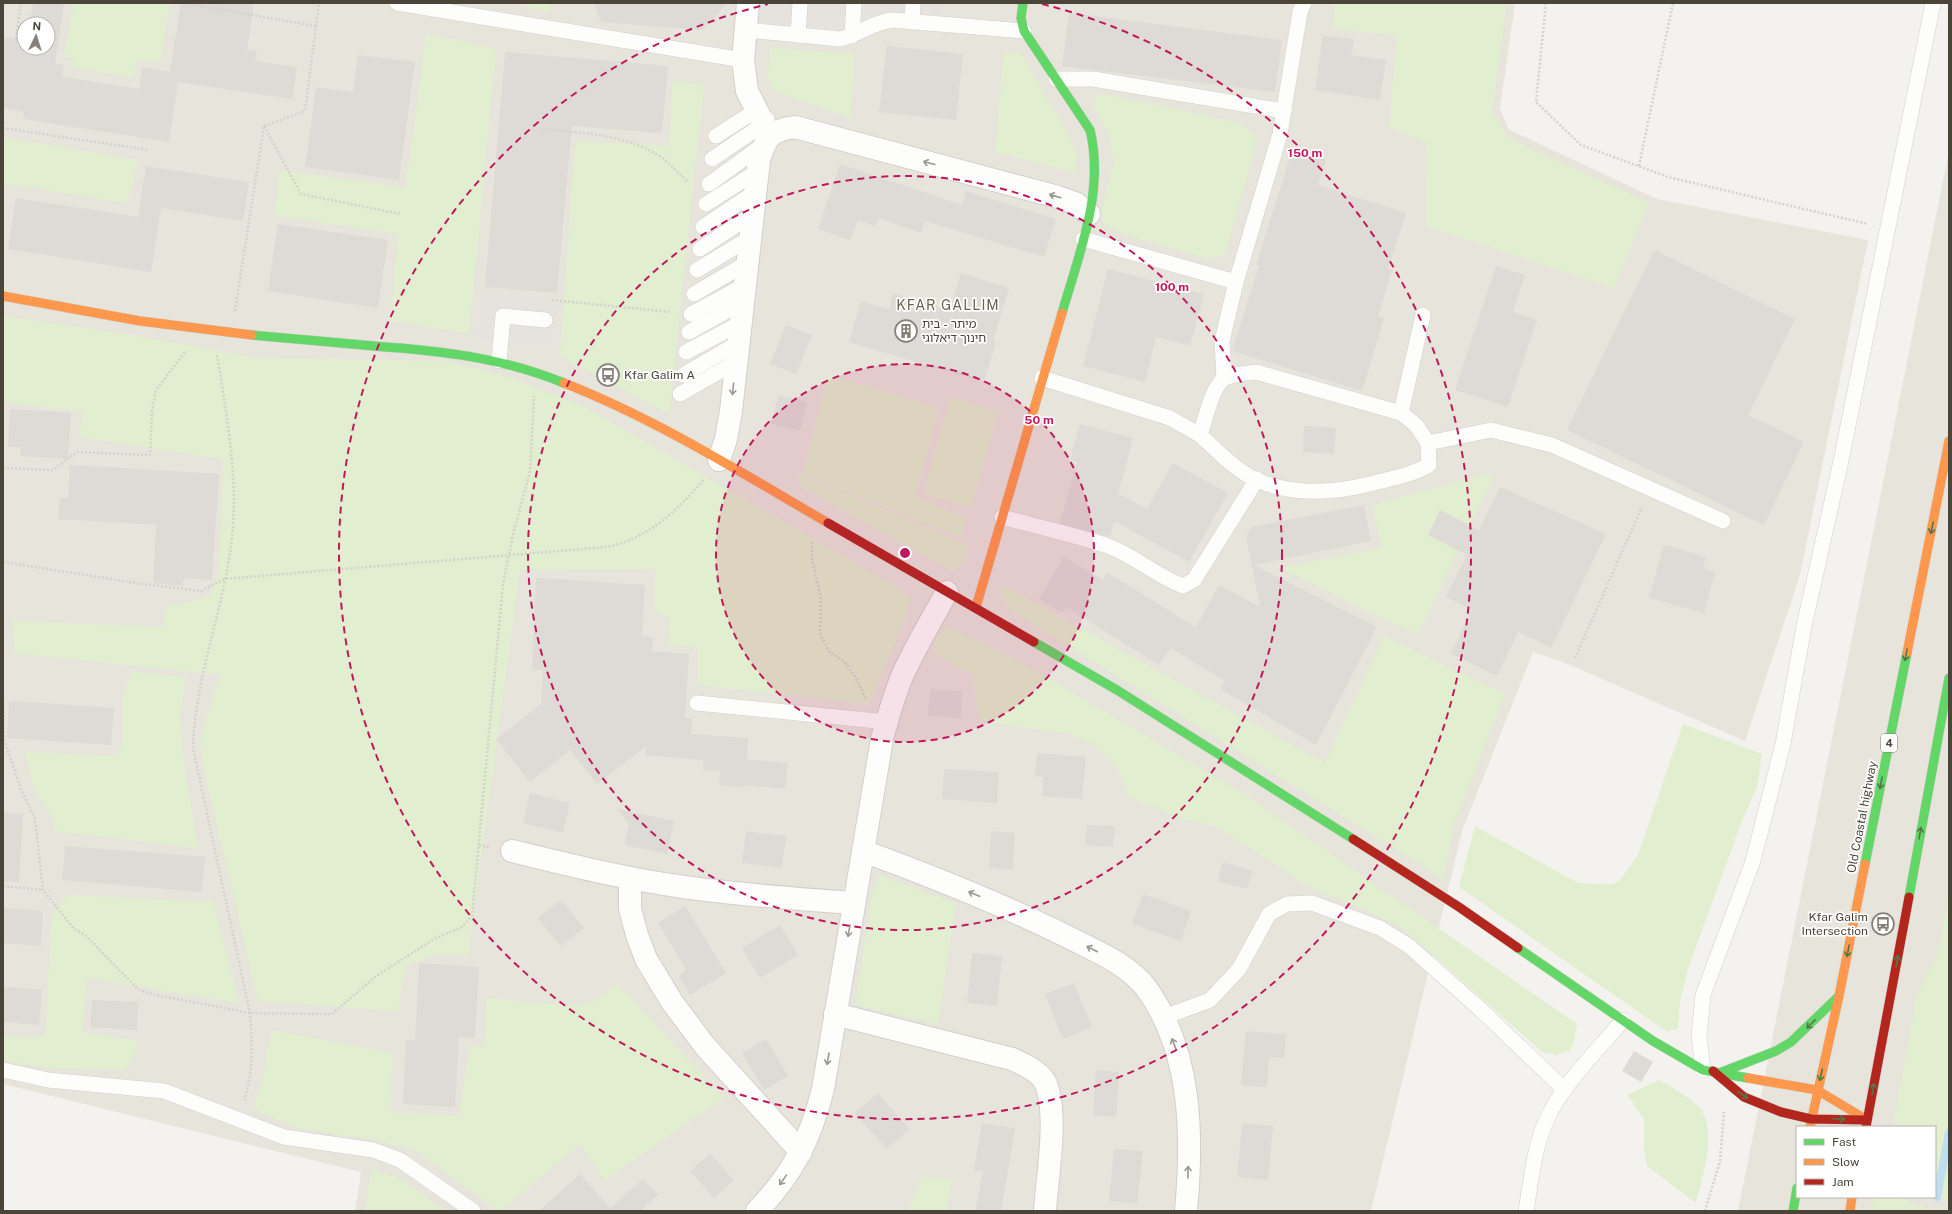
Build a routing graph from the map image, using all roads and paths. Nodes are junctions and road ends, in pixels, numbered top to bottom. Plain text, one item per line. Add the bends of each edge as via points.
1 (21, 3) edge
2 (184, 3) edge
3 (318, 3) edge
4 (397, 3) edge
5 (748, 3) edge
6 (800, 3) edge
7 (854, 3) edge
8 (913, 3) edge
9 (1023, 3) edge
10 (1304, 3) edge
11 (1546, 3) edge
12 (1673, 3) edge
13 (1933, 3) edge
14 (19, 16) edge
15 (912, 22) junction
16 (316, 26) junction
17 (746, 30) junction
18 (1024, 31) junction
19 (798, 35) junction
20 (852, 36) junction
21 (743, 60) junction
22 (1056, 79) junction
23 (1284, 111) junction
24 (264, 126) junction
25 (3, 128) edge
26 (543, 129) dead end
27 (764, 130) junction
28 (716, 136) dead end
29 (149, 150) dead end
30 (712, 159) dead end
31 (1639, 166) junction
32 (758, 171) junction
33 (690, 183) dead end
34 (709, 184) dead end
35 (755, 192) junction
36 (706, 204) dead end
37 (401, 214) dead end
38 (753, 214) junction
39 (1089, 214) junction
40 (703, 227) dead end
41 (1888, 229) junction
42 (750, 238) junction
43 (1083, 240) junction
44 (700, 249) dead end
45 (747, 263) junction
46 (697, 270) dead end
47 (1236, 282) junction
48 (694, 294) dead end
49 (3, 296) edge
50 (544, 299) dead end
51 (691, 314) joint
52 (1423, 315) dead end
53 (545, 320) dead end
54 (741, 323) junction
55 (208, 330) junction
56 (689, 332) dead end
57 (232, 333) junction
58 (686, 352) dead end
59 (499, 361) junction
60 (535, 372) junction
61 (683, 375) dead end
62 (1042, 378) junction
63 (1224, 379) junction
64 (680, 394) dead end
65 (1401, 413) junction
66 (1200, 435) junction
67 (1949, 441) edge
68 (1428, 443) junction
69 (719, 460) junction
70 (3, 468) edge
71 (1256, 479) junction
72 (1650, 488) junction
73 (812, 514) junction
74 (1002, 517) junction
75 (1723, 521) dead end
76 (509, 554) junction
77 (3, 562) edge
78 (224, 579) junction
79 (947, 592) junction
80 (976, 607) junction
81 (1575, 658) dead end
82 (1949, 678) edge
83 (3, 699) edge
84 (697, 703) dead end
85 (883, 722) junction
86 (512, 851) dead end
87 (863, 851) junction
88 (630, 879) junction
89 (3, 886) edge
90 (43, 890) junction
91 (854, 903) junction
92 (1839, 996) junction
93 (250, 1013) junction
94 (835, 1014) junction
95 (1164, 1017) junction
96 (1623, 1020) junction
97 (3, 1070) edge
98 (1713, 1071) junction
99 (1565, 1090) junction
100 (1817, 1090) junction
101 (1724, 1111) dead end
102 (237, 1120) junction
103 (1810, 1123) edge
104 (1867, 1123) edge
105 (801, 1152) junction
106 (1796, 1194) edge
107 (1852, 1198) edge
108 (473, 1211) edge
109 (757, 1211) edge
110 (1045, 1211) edge
111 (1186, 1211) edge
112 (1526, 1211) edge
113 (1705, 1211) edge
114 (1793, 1211) edge
115 (1850, 1211) edge

1 - 14 path
2 - 16 path
3 - 16 path
4 - 21 lane
5 - 17 street
6 - 19 lane
7 - 20 lane
8 - 15 lane
9 - 18 main road via 1021,18
10 - 23 lane via 1300,12
11 - 31 path via 1536,102 1581,145
12 - 31 path
13 - 41 lane
15 - 18 lane
15 - 20 lane via 877,22
16 - 24 path via 305,111
17 - 19 lane
17 - 21 street
18 - 22 main road
19 - 20 lane via 840,39
21 - 27 street via 747,91
22 - 23 lane via 1093,79
22 - 39 main road via 1090,130 1094,145 1097,167
23 - 47 lane via 1280,134
24 - 37 path via 301,194
24 - 57 path
25 - 29 path
26 - 33 path via 610,137 633,144 661,157
27 - 28 lane via 749,115
27 - 30 lane
27 - 32 street
27 - 34 lane
39 -> 27 street via 1075,203 1058,197 795,128
31 - 41 path via 1668,177
32 - 35 street
32 - 36 lane
35 - 38 street
35 - 40 lane
38 - 42 street
38 - 44 lane
39 - 43 main road
41 - 98 lane via 1804,626 1784,744 1753,862 1703,995 1699,1036
42 - 45 street
42 - 46 lane
43 - 47 lane
43 - 62 main road
45 - 48 lane
45 - 54 street
47 - 63 lane via 1222,341
49 - 55 main road via 133,320
50 - 51 path
51 - 54 lane
52 - 65 lane
53 - 59 lane via 503,316
54 - 56 lane
54 - 58 lane
54 - 61 lane
54 - 64 lane
54 -> 69 street via 731,411
55 - 57 main road
55 - 70 path via 156,390 152,411 150,455 77,452 53,470
55 - 78 path via 229,434 233,485 233,527
57 - 59 main road via 418,348
59 - 60 main road
60 - 69 main road via 603,398
60 - 76 path via 530,471
62 - 66 lane via 1170,418
62 - 74 main road
63 - 65 lane via 1256,372
63 - 66 lane via 1215,391
65 - 68 lane via 1416,425
66 - 71 lane via 1244,473
67 -> 92 main road, Old Coastal highway / 4
68 - 71 lane via 1429,465 1417,472 1351,489 1308,492 1274,487
68 - 72 lane via 1491,430 1552,445
69 - 73 main road
69 - 76 path via 683,504 654,528 624,543 607,547
71 - 74 lane via 1194,580 1183,586 1108,546
72 - 75 lane
72 - 81 path
73 - 79 main road
73 - 85 path via 812,560 822,608 820,634 830,653 841,657 852,671
74 - 80 main road
76 - 78 path
76 - 93 path via 503,584 472,916 462,927 434,939 374,977 332,1014
77 - 78 path via 200,591
78 - 93 path via 194,724 194,748
79 - 80 main road
79 - 85 street via 902,675
80 - 96 main road via 1214,750 1515,944
104 -> 82 main road
83 - 90 path via 4,740 21,790 35,819
84 - 85 lane
85 - 87 street
86 - 88 street
87 - 91 street
95 -> 87 street via 1146,988 1128,970 1106,956 1024,914
88 - 91 street via 742,894
88 - 105 street via 630,909 637,935 646,959 668,996 705,1046
89 - 90 path
90 - 93 path via 74,929 85,935 139,990
91 -> 94 street
92 -> 98 main road via 1791,1042 1776,1051
92 -> 100 main road, Old Coastal highway / 4
93 - 102 path via 253,1052 251,1081
94 -> 105 street via 816,1118
94 - 110 street via 1012,1059 1028,1067 1044,1081 1051,1101 1052,1124
95 - 99 lane via 1210,1000 1239,969 1269,914 1287,904 1312,903 1380,928 1408,946 1480,1009
111 -> 95 street via 1189,1147 1186,1095 1178,1054
96 - 98 main road via 1653,1041
96 - 99 lane
97 - 102 lane via 48,1080 164,1092
98 - 100 main road
98 -> 103 main road via 1744,1097
99 - 112 lane via 1547,1118 1540,1139
100 - 103 main road, Old Coastal highway / 4
100 - 104 main road
101 - 113 path via 1720,1161
102 - 108 lane via 284,1137 373,1150 400,1160
103 -> 104 main road
105 -> 109 street via 773,1195
106 - 114 main road
107 - 115 main road

